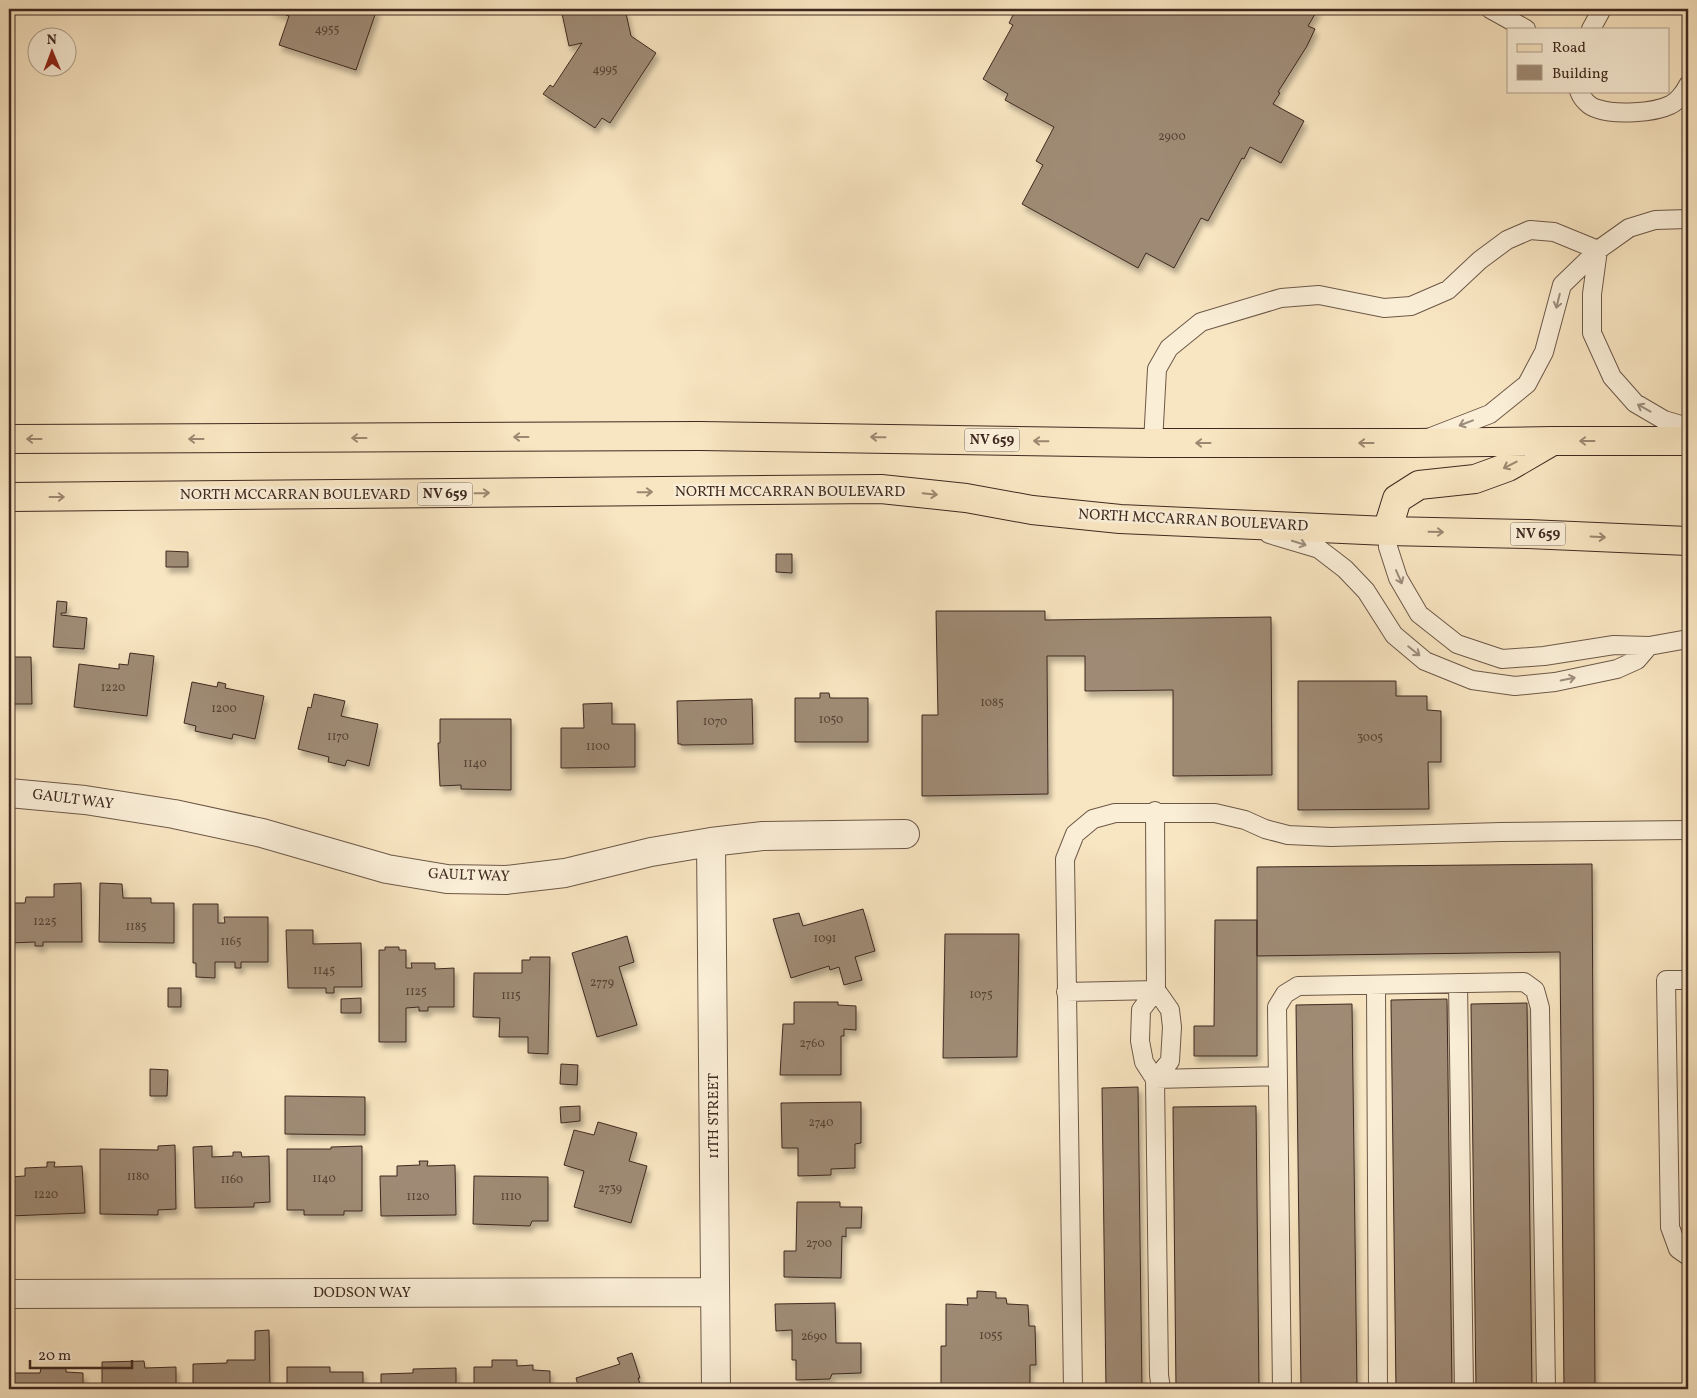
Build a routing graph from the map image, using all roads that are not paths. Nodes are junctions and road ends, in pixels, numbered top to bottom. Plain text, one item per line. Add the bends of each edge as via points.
1 (1490, 9) edge
2 (1602, 9) edge
3 (1524, 28) edge
4 (1592, 28) edge
5 (1688, 85) edge
6 (1579, 92) edge
7 (1688, 219) edge
8 (1598, 250) junction
9 (1688, 427) edge
10 (9, 439) edge
11 (1552, 441) junction
12 (1688, 441) edge
13 (1153, 443) junction
14 (1415, 444) junction
15 (9, 497) edge
16 (1235, 524) junction
17 (1387, 530) junction
18 (1688, 541) edge
19 (1688, 639) edge
20 (1649, 646) junction
21 (9, 793) edge
22 (1155, 811) junction
23 (1688, 830) edge
24 (905, 834) dead end
25 (711, 842) junction
26 (1688, 980) edge
27 (1458, 983) junction
28 (1376, 984) junction
29 (1156, 990) junction
30 (1066, 992) junction
31 (1278, 1076) junction
32 (1155, 1079) junction
33 (1688, 1256) edge
34 (715, 1292) junction
35 (9, 1294) edge
36 (716, 1389) edge
37 (1073, 1389) edge
38 (1162, 1389) edge
39 (1282, 1389) edge
40 (1378, 1389) edge
41 (1464, 1389) edge
42 (1546, 1389) edge

1 - 3 lane
2 - 4 lane
5 - 6 lane via 1672,104 1655,110 1620,112 1596,109 1582,99
7 - 8 lane via 1655,220 1629,228
9 -> 8 lane via 1664,420 1635,403 1612,377 1592,333 1592,294
8 - 13 lane via 1554,232 1530,230 1507,240 1448,290 1411,306 1384,308 1319,295 1281,298 1201,322 1169,348 1157,369
8 -> 14 lane via 1562,285 1544,352 1527,384 1490,414
13 -> 10 main road, NV 659 via 710,436
12 -> 11 main road, NV 659
11 - 14 main road, NV 659
11 -> 17 main road via 1508,467 1475,479 1419,485 1397,499
14 -> 13 main road, NV 659
15 -> 16 main road, NORTH MCCARRAN BOULEVARD / NV 659 via 881,489 1120,519
16 - 17 main road, NORTH MCCARRAN BOULEVARD / NV 659
16 -> 20 lane via 1319,549 1366,591 1394,635 1426,661 1472,680 1515,686 1555,682 1617,669 1638,660
17 -> 18 main road, NORTH MCCARRAN BOULEVARD / NV 659
17 -> 20 lane via 1388,548 1398,578 1419,614 1457,644 1502,659 1614,645
19 - 20 lane
21 - 25 street, GAULT WAY via 85,800 174,814 262,833 387,869 447,878 506,880 564,873 651,852
22 - 23 lane via 1215,812 1288,835 1331,837
22 - 29 lane
22 - 30 lane via 1114,813 1093,819 1076,834 1064,859
24 - 25 street, GAULT WAY via 763,836
25 - 34 street, 11TH STREET
26 - 33 lane via 1666,980 1670,1227 1678,1249
27 - 28 lane
27 - 41 lane
27 - 42 lane via 1524,982 1536,990 1540,1008
28 - 31 lane via 1298,986 1285,994 1277,1007
28 - 40 lane
29 - 30 lane
29 - 32 lane via 1141,1010 1140,1041 1144,1062
29 - 32 lane via 1170,1010 1172,1027 1170,1061
30 - 37 lane
31 - 32 lane
31 - 39 lane
32 - 38 lane via 1159,1375
34 - 35 street, DODSON WAY
34 - 36 street, 11TH STREET

